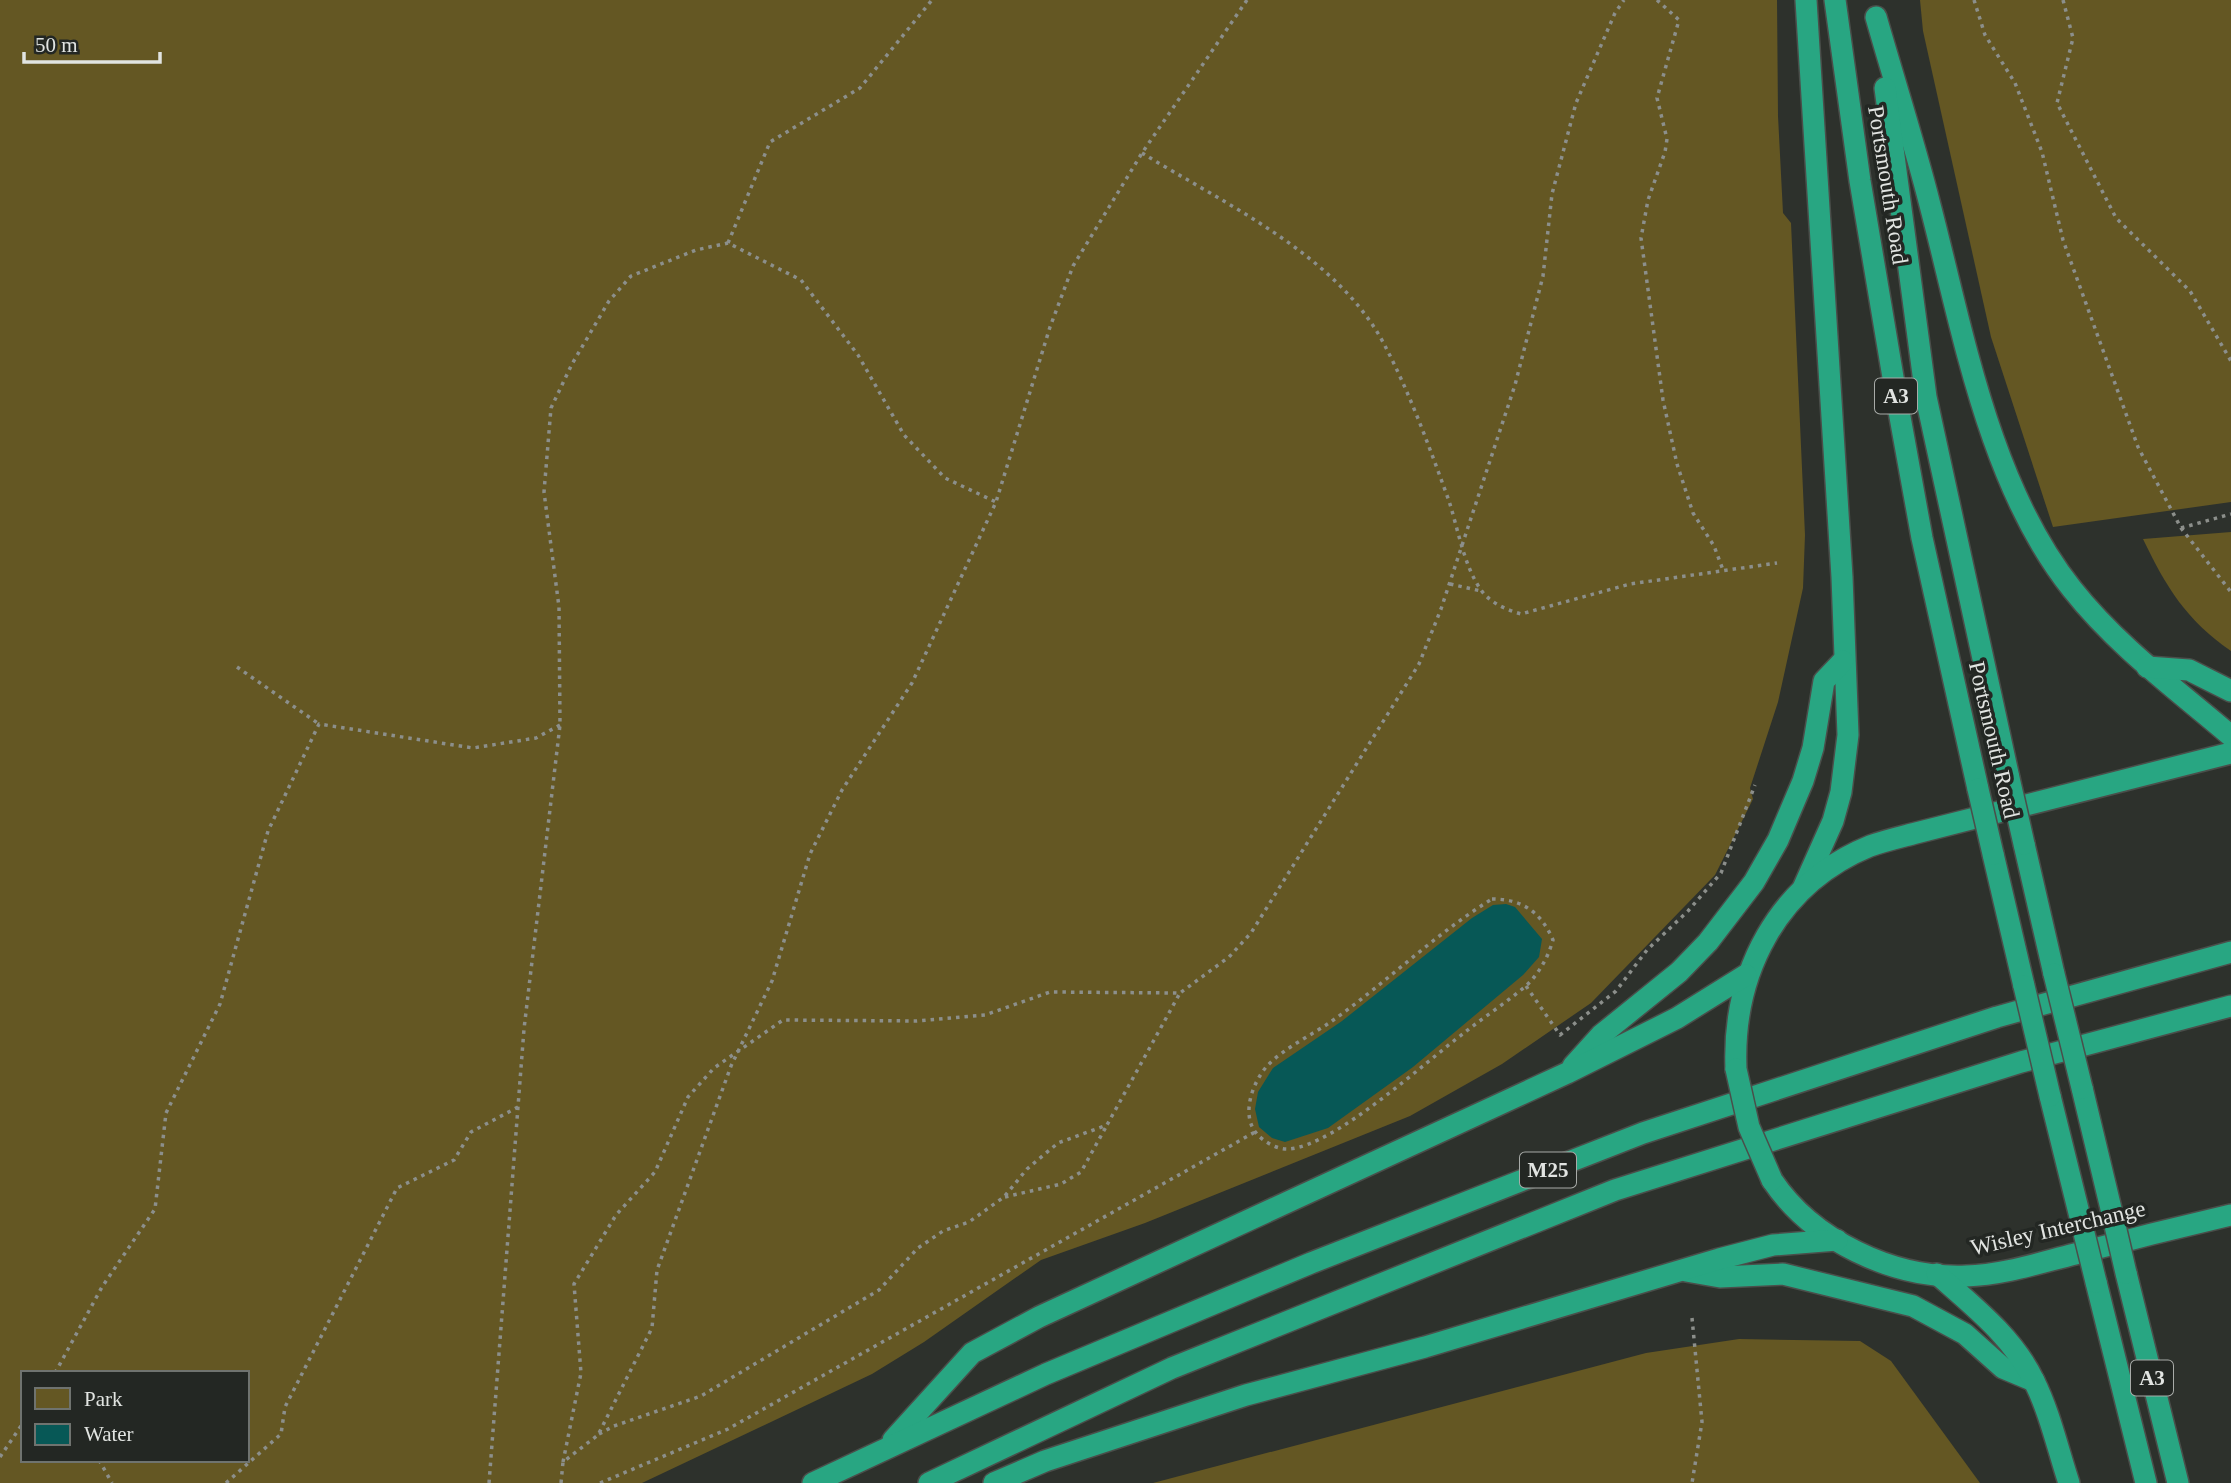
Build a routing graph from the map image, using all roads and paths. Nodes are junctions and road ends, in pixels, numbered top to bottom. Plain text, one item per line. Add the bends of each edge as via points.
1 (932, 0) edge
2 (1247, 0) edge
3 (1624, 0) edge
4 (1657, 0) edge
5 (1806, 0) edge
6 (1835, 0) edge
7 (1974, 0) edge
8 (2063, 0) edge
9 (1875, 8) edge
10 (1142, 153) junction
11 (729, 243) junction
12 (2231, 361) edge
13 (996, 502) junction
14 (2231, 514) edge
15 (2181, 528) junction
16 (1462, 545) junction
17 (1777, 563) dead end
18 (1723, 570) junction
19 (1450, 584) junction
20 (1481, 591) junction
21 (2231, 592) edge
22 (1843, 661) junction
23 (237, 667) dead end
24 (2147, 667) junction
25 (2231, 691) edge
26 (319, 724) junction
27 (560, 725) junction
28 (2231, 736) edge
29 (2231, 753) edge
30 (1755, 785) dead end
31 (1804, 886) junction
32 (2231, 952) edge
33 (1746, 975) junction
34 (1526, 986) junction
35 (1180, 993) junction
36 (2231, 1006) edge
37 (741, 1051) junction
38 (1567, 1073) junction
39 (518, 1107) junction
40 (1107, 1125) junction
41 (1255, 1132) junction
42 (1004, 1197) junction
43 (2231, 1215) edge
44 (1837, 1240) junction
45 (1684, 1270) junction
46 (1937, 1274) junction
47 (1692, 1318) dead end
48 (56, 1371) edge
49 (2034, 1381) junction
50 (21, 1426) edge
51 (598, 1435) junction
52 (887, 1446) junction
53 (0, 1457) edge
54 (100, 1462) edge
55 (563, 1462) junction
56 (112, 1483) edge
57 (226, 1483) edge
58 (489, 1483) edge
59 (561, 1483) edge
60 (600, 1483) edge
61 (813, 1483) edge
62 (929, 1483) edge
63 (993, 1483) edge
64 (1692, 1483) edge
65 (2070, 1483) edge
66 (2146, 1483) edge
67 (2178, 1483) edge

1 - 11 path via 860,88 770,142
2 - 10 path
3 - 16 path via 1576,103 1552,194 1543,276 1531,325
4 - 18 path via 1679,20 1657,98 1667,138 1665,152 1647,200 1641,238 1663,400 1677,464 1693,513
5 - 22 highway via 1842,577
6 - 66 highway, Portsmouth Road / A3, bridge via 1860,181 1922,538 2050,1096
7 - 15 path via 1985,35 2015,83 2042,152 2063,240 2138,447
8 - 12 path via 2073,38 2057,103 2116,218 2190,291
9 - 24 highway, A3 via 1952,298 2009,477 2021,506 2071,588
9 - 67 highway, Portsmouth Road / A3, bridge via 1926,397 2008,778
10 - 13 path via 1073,266
10 - 16 path via 1310,256 1351,299 1384,342 1444,488
11 - 13 path via 800,280 858,355 904,435 945,478
11 - 27 path via 696,250 631,275 609,301 551,408 544,492 559,607
13 - 37 path via 912,683 842,790 810,853 772,981
14 - 15 path
15 - 21 path
16 - 19 path
16 - 20 path
17 - 18 path
18 - 20 path via 1630,584 1521,614 1507,610
19 - 20 path
19 - 35 path via 1419,664 1251,933 1230,957
22 - 31 highway via 1847,761 1833,821
22 - 38 highway, M25 via 1824,681 1803,781 1754,882 1679,972 1601,1035
23 - 26 path
24 - 25 highway via 2189,670
24 - 28 highway, A3
26 - 27 path via 473,748 536,738
26 - 48 path via 268,831 220,1004 166,1113 155,1209 102,1287
27 - 39 path
29 - 31 highway, Wisley Interchange via 1869,846
30 - 34 path via 1721,873 1647,950 1616,991 1560,1035
31 - 33 highway, Wisley Interchange via 1766,933
32 - 52 highway, M25 via 1997,1017 1643,1133 1311,1263
33 - 38 highway, M25 via 1677,1018
33 - 44 highway, Wisley Interchange, bridge via 1735,1044 1749,1126 1772,1180 1805,1219
34 - 41 path via 1361,1112 1308,1145 1286,1150
34 - 41 path via 1548,957 1553,940 1546,922 1512,899 1492,899 1334,1020 1268,1064 1254,1084 1250,1100
35 - 37 path via 1050,992 985,1015 917,1021 798,1018 772,1026
35 - 40 path
36 - 62 highway, M25 via 2021,1062 1615,1190 1172,1368
37 - 51 path via 727,1077 657,1270 652,1328
37 - 55 path via 714,1069 688,1097 654,1172 616,1215 577,1277 573,1294 582,1373
38 - 52 highway, M25 via 1104,1284 972,1353
39 - 57 path via 471,1132 454,1160 397,1188 285,1407 281,1434
39 - 58 path
40 - 42 path via 1058,1143 1027,1169
40 - 42 path via 1082,1172 1061,1184
41 - 60 path via 728,1429
42 - 51 path via 969,1222 943,1231 918,1248 879,1290 701,1396
43 - 46 highway, Wisley Interchange via 1997,1274
44 - 45 highway via 1773,1245
44 - 46 highway, Wisley Interchange via 1872,1258
45 - 49 highway via 1720,1277 1783,1274 1913,1306 1965,1334 2003,1368
45 - 63 highway via 1247,1395 1045,1461
46 - 49 highway via 1983,1314
47 - 64 path via 1702,1422
49 - 65 highway
50 - 53 path
51 - 55 path
52 - 61 highway, M25
54 - 56 path
55 - 59 path

